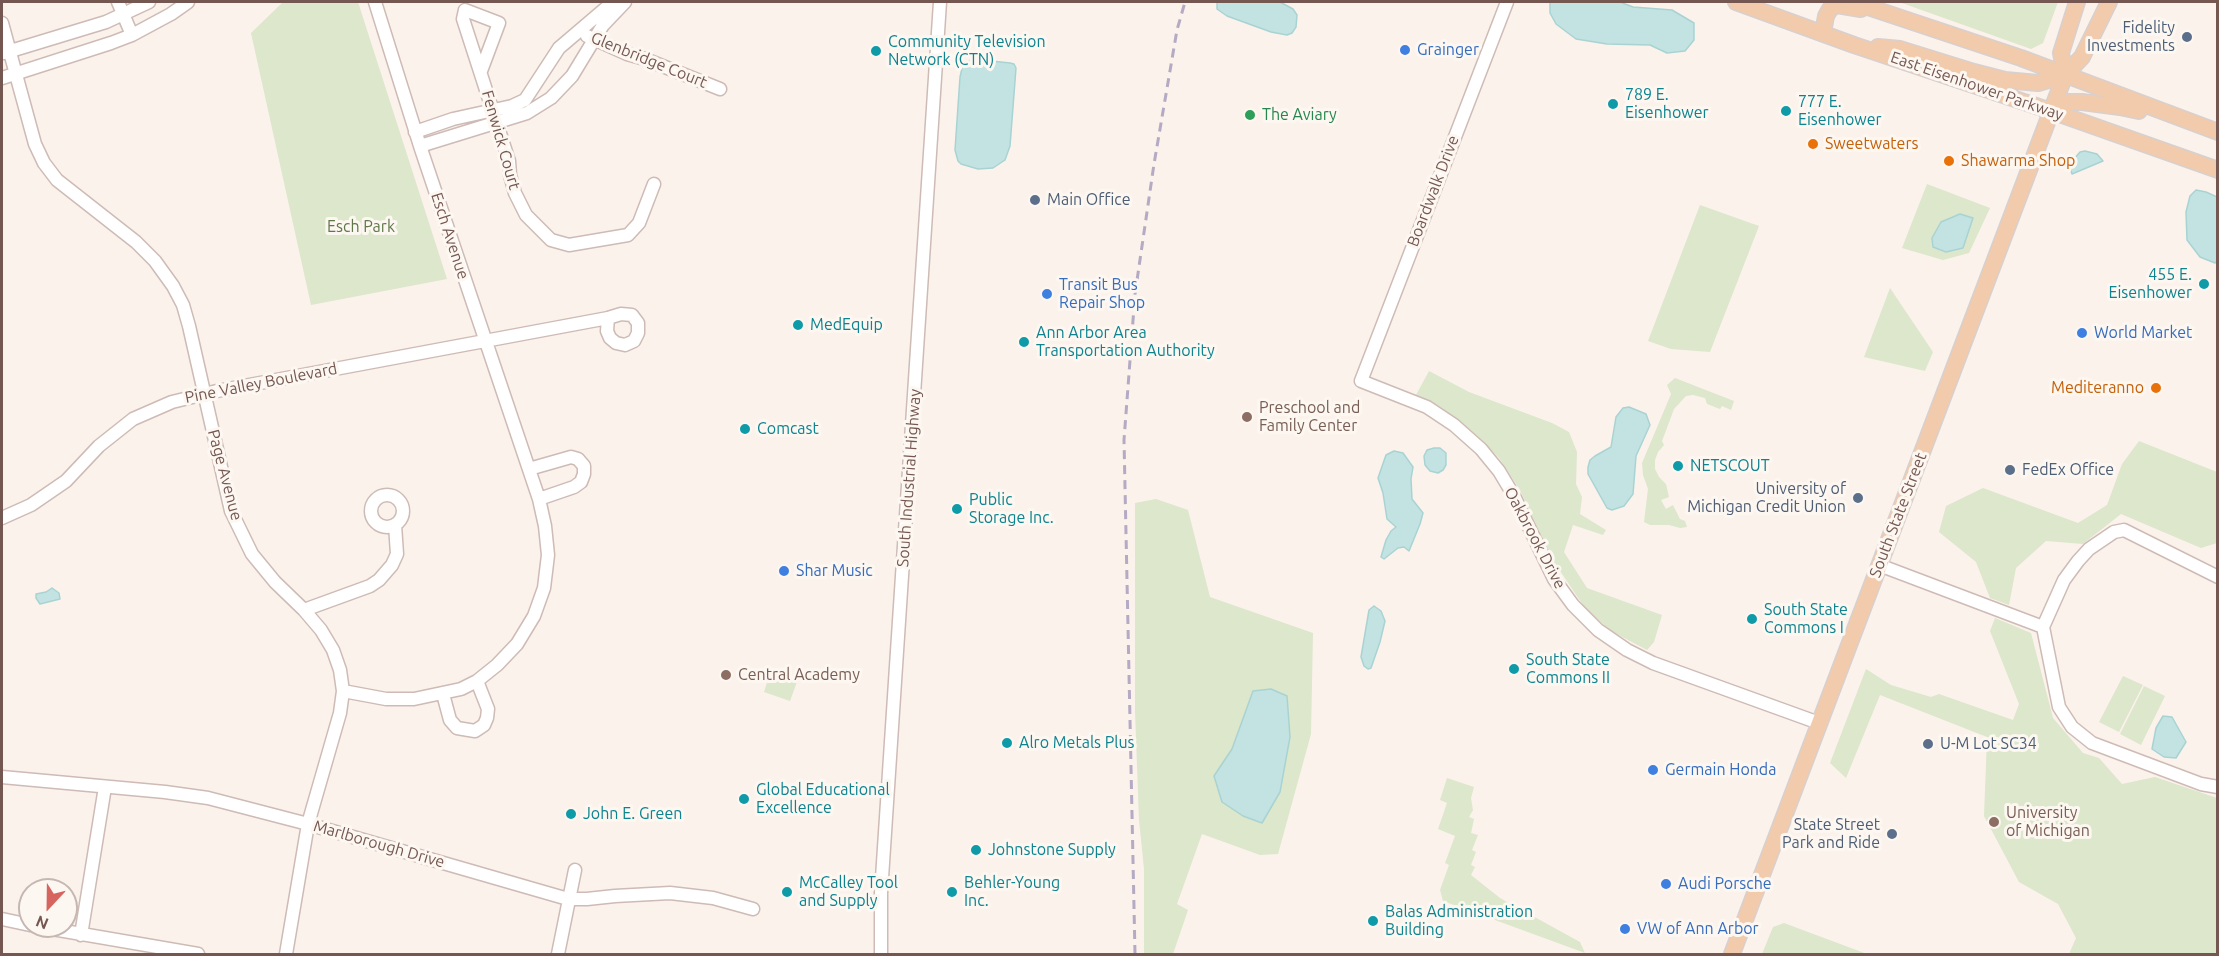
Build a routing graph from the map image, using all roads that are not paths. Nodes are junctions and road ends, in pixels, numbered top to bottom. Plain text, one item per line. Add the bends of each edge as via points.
1 (118, 2) edge
2 (149, 2) edge
3 (188, 2) edge
4 (375, 2) edge
5 (613, 2) edge
6 (625, 2) edge
7 (940, 2) edge
8 (1507, 2) edge
9 (1736, 2) edge
10 (1853, 2) edge
11 (2077, 2) edge
12 (2109, 2) edge
13 (124, 15) junction
14 (2, 23) edge
15 (578, 31) junction
16 (1823, 33) junction
17 (132, 34) junction
18 (593, 39) junction
19 (1854, 45) junction
20 (5, 53) edge
21 (2022, 58) junction
22 (481, 71) junction
23 (15, 74) junction
24 (2065, 75) junction
25 (2, 78) edge
26 (720, 89) dead end
27 (2052, 111) junction
28 (496, 116) junction
29 (415, 132) junction
30 (2111, 132) junction
31 (2217, 132) edge
32 (2217, 139) edge
33 (420, 146) junction
34 (2217, 162) edge
35 (2217, 170) edge
36 (654, 184) dead end
37 (608, 318) dead end
38 (484, 340) junction
39 (1361, 381) joint
40 (204, 393) junction
41 (529, 470) junction
42 (539, 500) junction
43 (2, 518) edge
44 (395, 525) dead end
45 (1879, 565) junction
46 (2217, 577) edge
47 (304, 610) junction
48 (2043, 627) junction
49 (477, 681) junction
50 (344, 691) junction
51 (443, 694) junction
52 (1819, 723) junction
53 (2, 777) edge
54 (105, 787) junction
55 (2217, 787) edge
56 (308, 824) junction
57 (575, 870) dead end
58 (568, 899) junction
59 (753, 909) dead end
60 (2, 920) edge
61 (18, 923) edge
62 (78, 934) edge
63 (81, 935) junction
64 (198, 954) edge
65 (286, 954) edge
66 (558, 954) edge
67 (881, 954) edge
68 (1732, 954) edge

1 - 13 street
2 - 13 street
3 - 17 street
4 - 29 street, Esch Avenue
5 - 15 street
6 - 18 street
7 - 67 street, South Industrial Highway via 882,885
8 - 39 street, Boardwalk Drive
9 - 16 main road, East Eisenhower Parkway
10 - 21 main road
11 - 24 main road, South State Street via 2061,53
12 - 24 main road, South State Street via 2082,57
13 - 17 street
13 - 20 street
14 - 20 street, Page Avenue
15 - 18 street, Glenbridge Court
15 - 28 street via 559,48 525,100
16 - 19 main road, East Eisenhower Parkway
16 - 21 main road via 1830,9 1852,6 1977,49
17 - 23 street
18 - 26 street, Glenbridge Court
18 - 28 street via 561,89 527,113
19 - 24 main road via 1900,49 2005,80 2038,83
19 - 27 main road, East Eisenhower Parkway
20 - 23 street, Page Avenue
21 - 24 main road
22 - 22 street, Fenwick Court via 463,19 465,10 499,23
22 - 28 street, Fenwick Court
23 - 25 street
23 - 40 street, Page Avenue via 44,164 57,180 136,242 173,286 183,305
24 - 27 main road, South State Street
24 - 31 main road
27 - 30 main road, East Eisenhower Parkway
27 - 32 main road via 2069,102 2120,107
27 - 45 main road, South State Street
28 - 29 street via 453,119
28 - 33 street
28 - 36 street, Fenwick Court via 515,193 526,215 551,240 569,245 628,235 639,223
29 - 33 street, Esch Avenue
30 - 34 main road via 2140,134
30 - 35 main road, East Eisenhower Parkway
33 - 38 street, Esch Avenue
37 - 38 street, Pine Valley Boulevard
38 - 40 street, Pine Valley Boulevard
38 - 41 street, Esch Avenue
39 - 52 street, Oakbrook Drive via 1426,407 1480,449 1514,496 1554,579 1598,630 1653,663
40 - 43 street, Pine Valley Boulevard via 133,419 99,446 66,481 31,505
40 - 47 street, Page Avenue via 231,511 242,536 275,582
41 - 42 street, Esch Avenue
41 - 42 street via 571,457 584,466 581,482
42 - 49 street, Esch Avenue via 548,555 544,588 534,616 517,644
44 - 47 street via 397,554 379,580
45 - 48 street
45 - 52 main road, South State Street
46 - 48 street via 2124,530 2114,532 2078,561 2064,580
47 - 50 street, Page Avenue via 333,650
48 - 55 street via 2059,707 2072,727 2092,743
49 - 51 street, Esch Avenue
49 - 51 street via 488,709 484,725 475,731 457,728 450,720
50 - 51 street, Esch Avenue via 386,699
50 - 56 street, Page Avenue
52 - 68 main road, South State Street
53 - 54 street, Marlborough Drive
54 - 56 street, Marlborough Drive via 208,798
54 - 63 street
56 - 58 street, Marlborough Drive
56 - 65 street, Page Avenue
57 - 58 street
58 - 59 street, Marlborough Drive via 670,893 713,898
58 - 66 street
60 - 61 street
62 - 63 street
63 - 64 street

